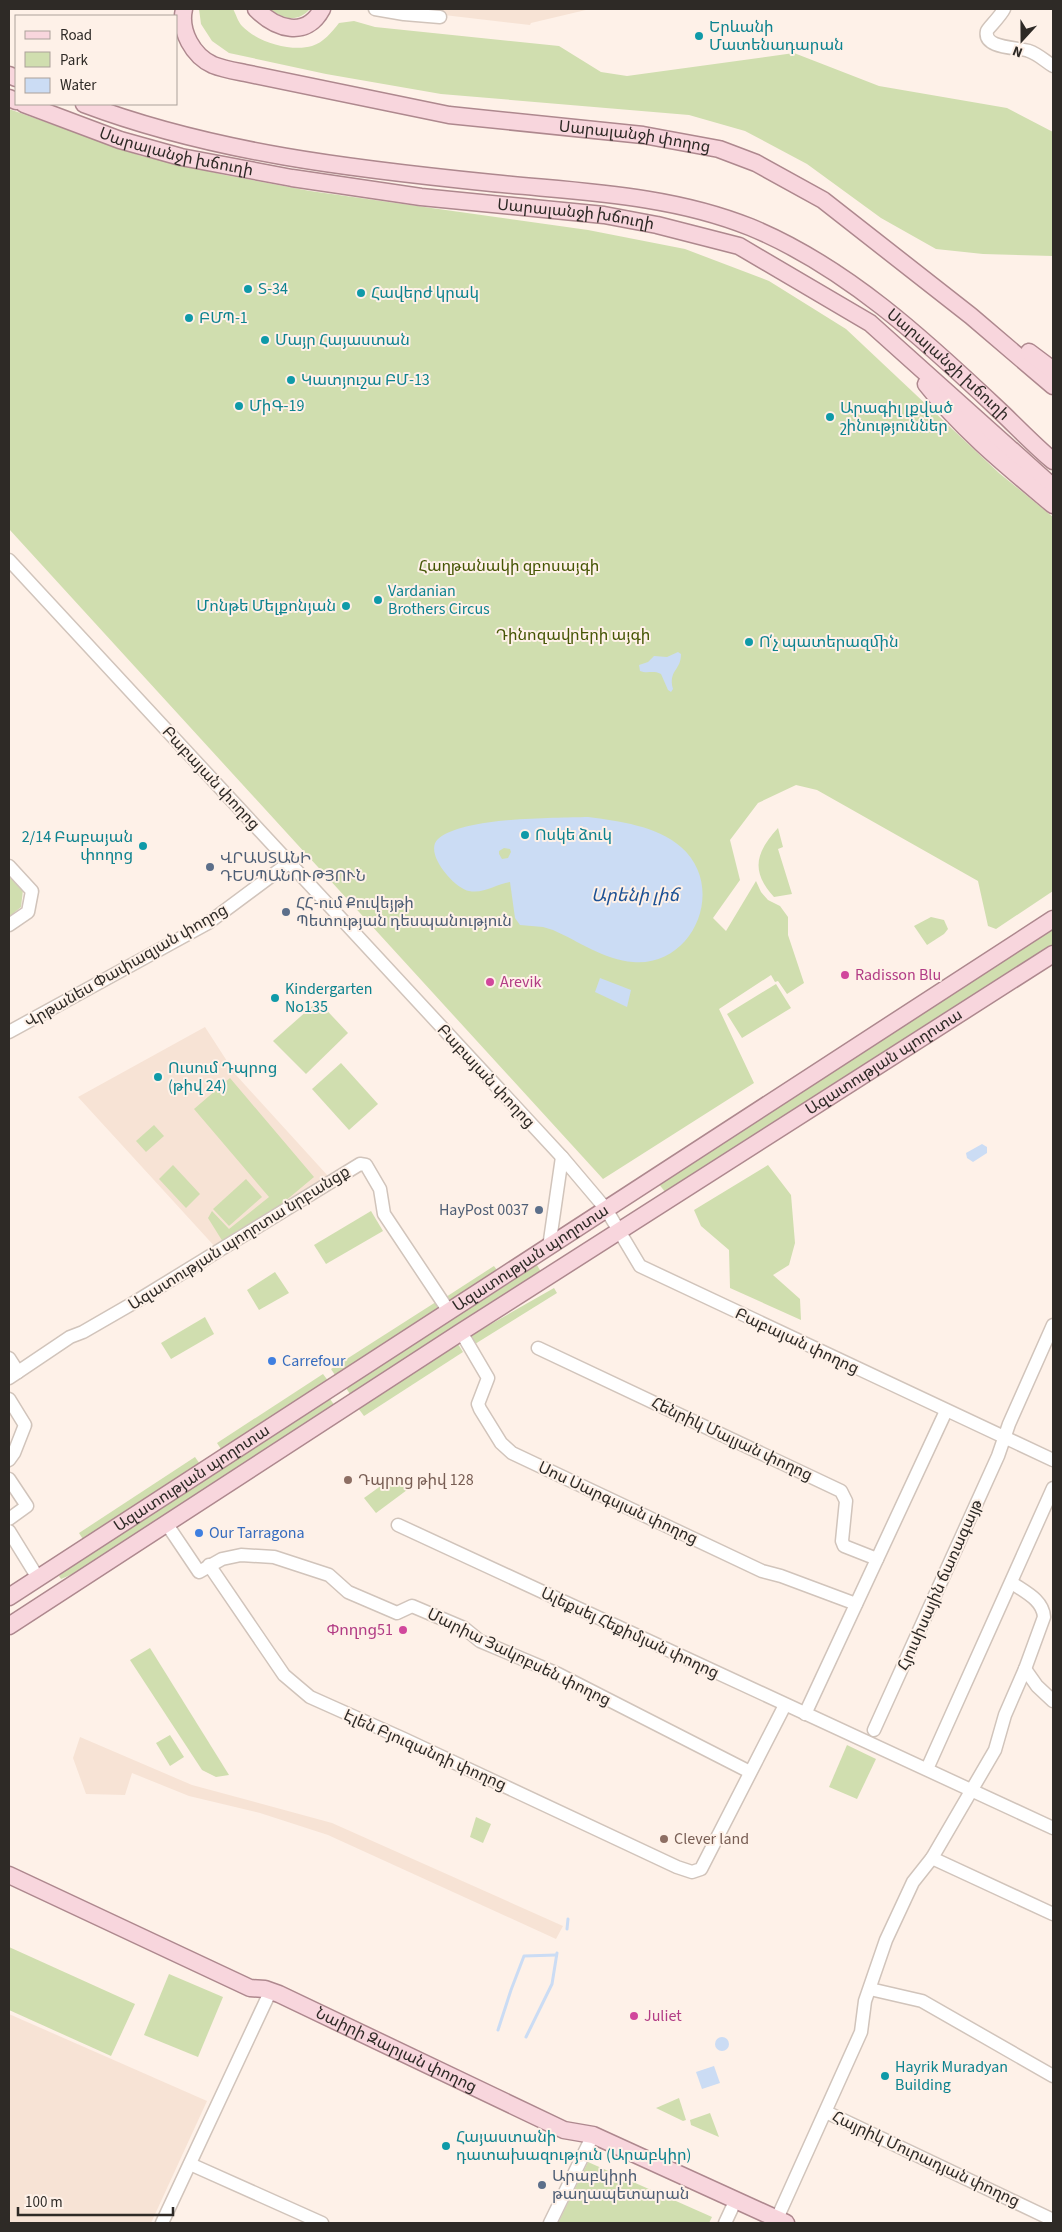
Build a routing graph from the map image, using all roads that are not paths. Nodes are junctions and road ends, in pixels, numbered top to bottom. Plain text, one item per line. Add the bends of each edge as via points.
1 (184, 9) edge
2 (256, 9) edge
3 (322, 9) edge
4 (376, 9) edge
5 (1004, 9) edge
6 (440, 17) dead end
7 (1052, 65) edge
8 (27, 105) edge
9 (87, 105) edge
10 (750, 227) junction
11 (739, 246) junction
12 (977, 321) junction
13 (897, 347) junction
14 (1053, 370) edge
15 (1053, 386) edge
16 (998, 409) junction
17 (1053, 447) edge
18 (1053, 461) edge
19 (1053, 487) edge
20 (1053, 505) edge
21 (9, 560) edge
22 (290, 862) junction
23 (9, 866) edge
24 (1053, 919) edge
25 (9, 925) edge
26 (1053, 954) edge
27 (9, 1032) edge
28 (562, 1158) junction
29 (606, 1209) junction
30 (620, 1231) junction
31 (549, 1247) junction
32 (448, 1310) junction
33 (1053, 1325) edge
34 (461, 1332) junction
35 (538, 1348) dead end
36 (9, 1358) edge
37 (14, 1375) edge
38 (9, 1399) edge
39 (946, 1411) junction
40 (1006, 1438) junction
41 (9, 1460) edge
42 (1053, 1460) edge
43 (9, 1479) edge
44 (1053, 1488) edge
45 (9, 1519) edge
46 (166, 1523) junction
47 (398, 1525) dead end
48 (9, 1532) edge
49 (877, 1559) junction
50 (210, 1565) junction
51 (38, 1578) junction
52 (1012, 1583) junction
53 (9, 1597) edge
54 (856, 1604) junction
55 (9, 1626) edge
56 (1025, 1669) junction
57 (1053, 1701) edge
58 (785, 1705) junction
59 (805, 1714) junction
60 (874, 1730) dead end
61 (927, 1770) junction
62 (750, 1772) junction
63 (974, 1790) junction
64 (1053, 1828) edge
65 (932, 1858) junction
66 (9, 1875) edge
67 (1053, 1914) edge
68 (870, 1989) junction
69 (275, 1992) junction
70 (1053, 2076) edge
71 (826, 2112) junction
72 (591, 2139) junction
73 (193, 2165) junction
74 (732, 2208) junction
75 (1053, 2220) edge
76 (776, 2222) edge
77 (162, 2223) edge
78 (170, 2223) edge
79 (322, 2223) edge
80 (550, 2223) edge
81 (725, 2223) edge

1 - 12 main road, Սարալանջի փողոց via 183,26 188,40 198,55 214,65 449,115 681,141 719,149 756,163 823,200
2 - 3 main road via 280,25 297,29 309,25
4 - 6 street
5 - 7 street via 995,23 989,26 988,38 993,43 1031,52
8 - 11 main road, Սարալանջի խճուղի via 120,140 181,157 421,197 604,215
9 - 10 main road, Սարալանջի խճուղի via 184,137 295,158 419,176 656,200 701,210
10 - 11 main road via 742,230
10 - 16 main road, Սարալանջի խճուղի via 838,274 885,308
11 - 13 main road, Սարալանջի խճուղի via 870,323
12 - 14 main road via 1024,348
12 - 15 main road, Սարալանջի փողոց
13 - 19 main road, Սարալանջի խճուղի
13 - 20 main road via 942,405
16 - 17 main road
16 - 18 main road, Սարալանջի խճուղի
21 - 22 street, Բաբայան փողոց
22 - 27 street, Վրթանես Փափազյան փողոց via 208,923
22 - 28 street, Բաբայան փողոց
23 - 25 street via 32,890 28,912
24 - 29 main road, Ազատության պողոտա
26 - 30 main road, Ազատության պողոտա
28 - 29 street, Բաբայան փողոց
28 - 31 street
29 - 30 street, Բաբայան փողոց
29 - 31 main road, Ազատության պողոտա
30 - 34 main road, Ազատության պողոտա
30 - 39 street, Բաբայան փողոց via 640,1266
31 - 32 main road, Ազատության պողոտա
32 - 37 street, Ազատության պողոտա նրբանցք via 384,1214 380,1189 366,1165 360,1164 135,1302 70,1337
32 - 51 main road, Ազատության պողոտա
33 - 40 street, Հյուսիսային ճառագայթ via 1009,1424
34 - 46 main road, Ազատության պողոտա
34 - 54 street, Սոս Սարգսյան փողոց via 488,1378 478,1404 506,1450 762,1571
35 - 49 street, Հենրիկ Մալյան փողոց via 841,1491 846,1501 844,1546
36 - 37 street
38 - 41 street via 25,1425
39 - 40 street, Բաբայան փողոց
39 - 49 street
40 - 42 street, Բաբայան փողոց
40 - 60 street, Հյուսիսային ճառագայթ
43 - 45 street via 26,1506
44 - 52 street
46 - 50 street, Մարիա Յակոբսեն փողոց via 198,1572
46 - 55 main road, Ազատության պողոտա
47 - 58 street, Ալեքսեյ Հեքիմյան փողոց
48 - 51 street
49 - 54 street
50 - 62 street, Մարիա Յակոբսեն փողոց via 241,1555 274,1557 329,1575 348,1592 396,1612 412,1606 464,1628 480,1641 558,1674
50 - 62 street, Էլեն Բյուզանդի փողոց via 284,1675 310,1697 677,1867 692,1872 701,1869
51 - 53 main road, Ազատության պողոտա
52 - 56 street via 1044,1609
52 - 61 street
54 - 59 street
56 - 57 street
56 - 63 street via 1004,1715 995,1750
58 - 59 street, Ալեքսեյ Հեքիմյան փողոց
58 - 62 street
59 - 61 street, Ալեքսեյ Հեքիմյան փողոց
61 - 63 street, Ալեքսեյ Հեքիմյան փողոց
63 - 64 street, Ալեքսեյ Հեքիմյան փողոց
63 - 65 street
65 - 67 street
65 - 68 street via 913,1882 880,1953
66 - 69 main road, Նաիրի Զարյան փողոց via 250,1988
68 - 70 street via 922,2001
68 - 71 street via 864,2001 861,2032
69 - 72 main road, Նաիրի Զարյան փողոց via 564,2130
69 - 73 street
71 - 75 street, Հայրիկ Մուրադյան փողոց
71 - 76 street
72 - 74 main road, Նաիրի Զարյան փողոց
72 - 76 main road, Նաիրի Զարյան փողոց
72 - 80 street
73 - 77 street
73 - 78 street
73 - 79 street
74 - 76 main road, Նաիրի Զարյան փողոց
74 - 81 street

